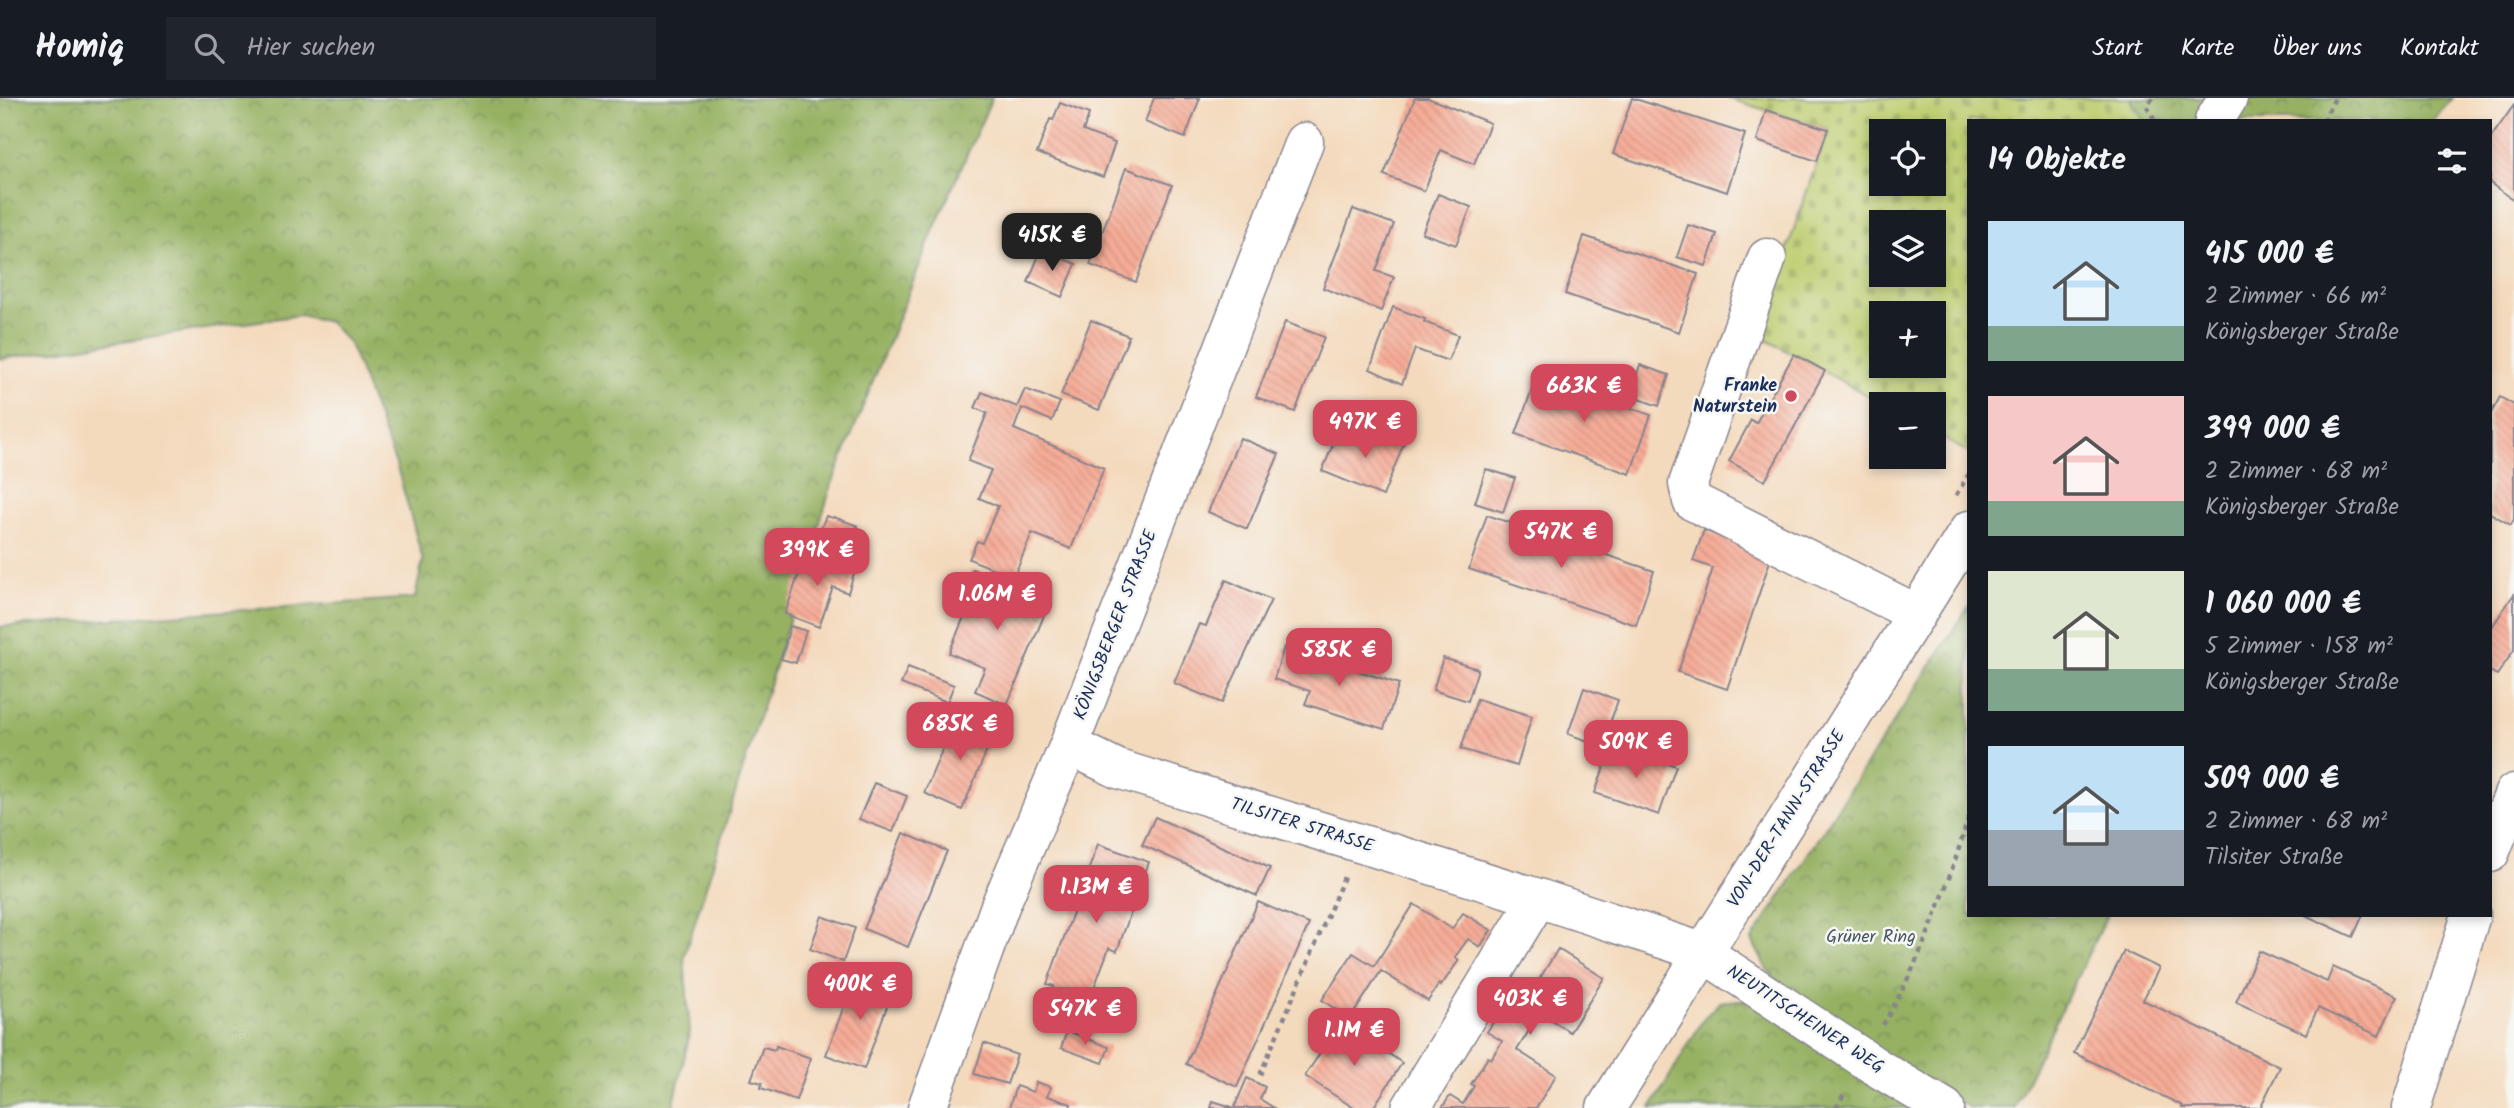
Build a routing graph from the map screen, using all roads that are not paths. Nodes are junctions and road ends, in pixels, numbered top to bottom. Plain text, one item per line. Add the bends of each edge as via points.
1 (2228, 98) edge
2 (2215, 119) edge
3 (1304, 142) dead end
4 (1767, 258) dead end
5 (1967, 533) edge
6 (1917, 614) junction
7 (1069, 745) junction
8 (2514, 793) edge
9 (2497, 848) edge
10 (1538, 898) junction
11 (2470, 917) edge
12 (1702, 953) junction
13 (927, 1108) edge
14 (1411, 1108) edge
15 (1606, 1108) edge
16 (1945, 1108) edge
17 (2412, 1108) edge

1 - 2 street
3 - 7 street, KÖNIGSBERGER STRASSE
4 - 6 street via 1688,484 1692,501
5 - 6 street, VON-DER-TANN-STRASSE
6 - 12 street, VON-DER-TANN-STRASSE
7 - 10 street, TILSITER STRASSE via 1118,769
7 - 13 street, KÖNIGSBERGER STRASSE via 1000,906
8 - 9 street
10 - 12 street, TILSITER STRASSE
10 - 14 street
11 - 17 street
12 - 15 street, VON-DER-TANN-STRASSE
12 - 16 street, NEUTITSCHEINER WEG

